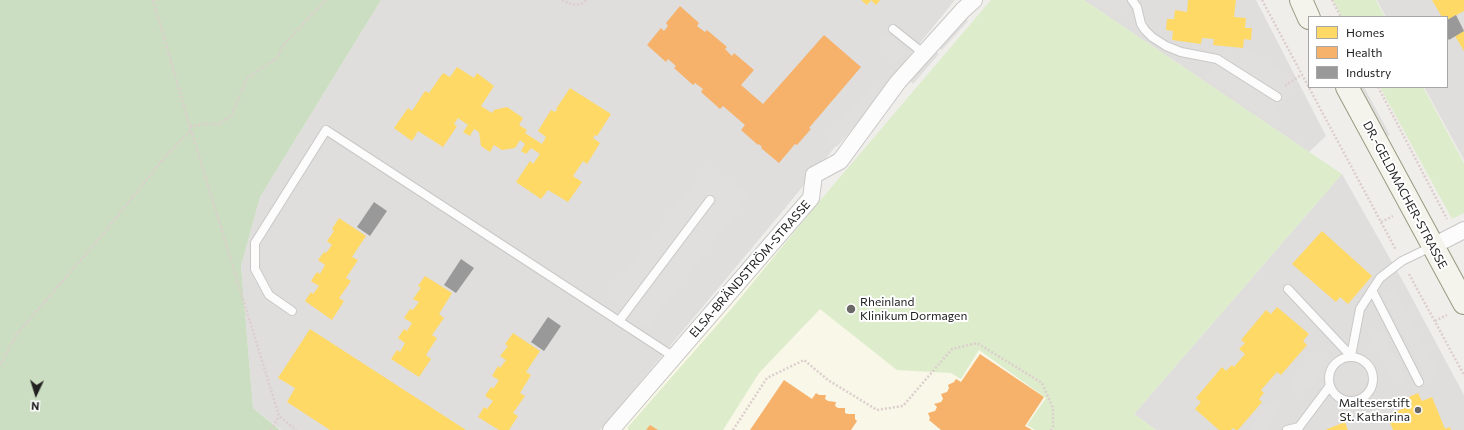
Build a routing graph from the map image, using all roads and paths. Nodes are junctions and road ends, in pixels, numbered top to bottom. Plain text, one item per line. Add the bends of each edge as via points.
1 (153, 0) edge
2 (326, 0) edge
3 (562, 0) edge
4 (586, 0) edge
5 (974, 0) edge
6 (1262, 0) edge
7 (1301, 0) edge
8 (1332, 0) edge
9 (1134, 1) edge
10 (1308, 16) edge
11 (1340, 16) edge
12 (893, 29) dead end
13 (923, 53) junction
14 (1301, 75) junction
15 (1308, 88) edge
16 (1308, 88) edge
17 (1348, 88) edge
18 (1379, 88) edge
19 (1277, 97) joint
20 (190, 127) junction
21 (191, 130) junction
22 (710, 200) dead end
23 (1460, 233) edge
24 (1433, 246) junction
25 (1402, 261) junction
26 (1288, 289) dead end
27 (1372, 290) junction
28 (1464, 303) edge
29 (292, 311) dead end
30 (619, 321) junction
31 (1351, 356) junction
32 (674, 357) junction
33 (0, 365) edge
34 (1464, 375) edge
35 (1419, 382) dead end
36 (1329, 387) junction
37 (279, 416) junction
38 (1298, 429) edge
39 (271, 430) edge
40 (296, 430) edge
41 (611, 430) edge
42 (734, 430) edge
43 (1051, 430) edge
44 (1287, 430) edge

1 - 20 path
2 - 20 path via 284,44 278,58 247,78 232,115 219,124
3 - 4 path via 576,5
5 - 13 street, ELSA-BRÄNDSTRÖM-STRASSE
6 - 14 path
7 - 10 street
8 - 11 path
9 - 19 lane via 1141,24 1152,37 1181,52 1217,59
12 - 13 lane
13 - 32 street, ELSA-BRÄNDSTRÖM-STRASSE via 898,82 840,161 814,175 811,198
14 - 15 path
14 - 19 path via 1283,87
16 - 25 path
17 - 24 street, DR.-GELDMACHER-STRASSE
18 - 23 path
20 - 21 path
21 - 33 path via 164,158 17,334
21 - 37 path
22 - 30 lane
23 - 24 street
24 - 25 lane
24 - 28 street, DR.-GELDMACHER-STRASSE
25 - 27 lane via 1380,278
25 - 34 path
26 - 31 lane
27 - 31 lane via 1360,309
27 - 35 lane
29 - 30 lane via 269,295 255,269 255,243 326,130
30 - 32 lane
31 - 36 lane via 1337,361 1329,372
31 - 36 lane via 1364,360 1373,371 1374,385 1366,398 1352,402 1338,398
32 - 41 street, ELSA-BRÄNDSTRÖM-STRASSE
36 - 38 lane
37 - 39 path
37 - 40 path
38 - 44 lane
42 - 43 path via 766,378 804,360 828,380 877,410 903,406 952,349 977,343 1042,383 1053,408

